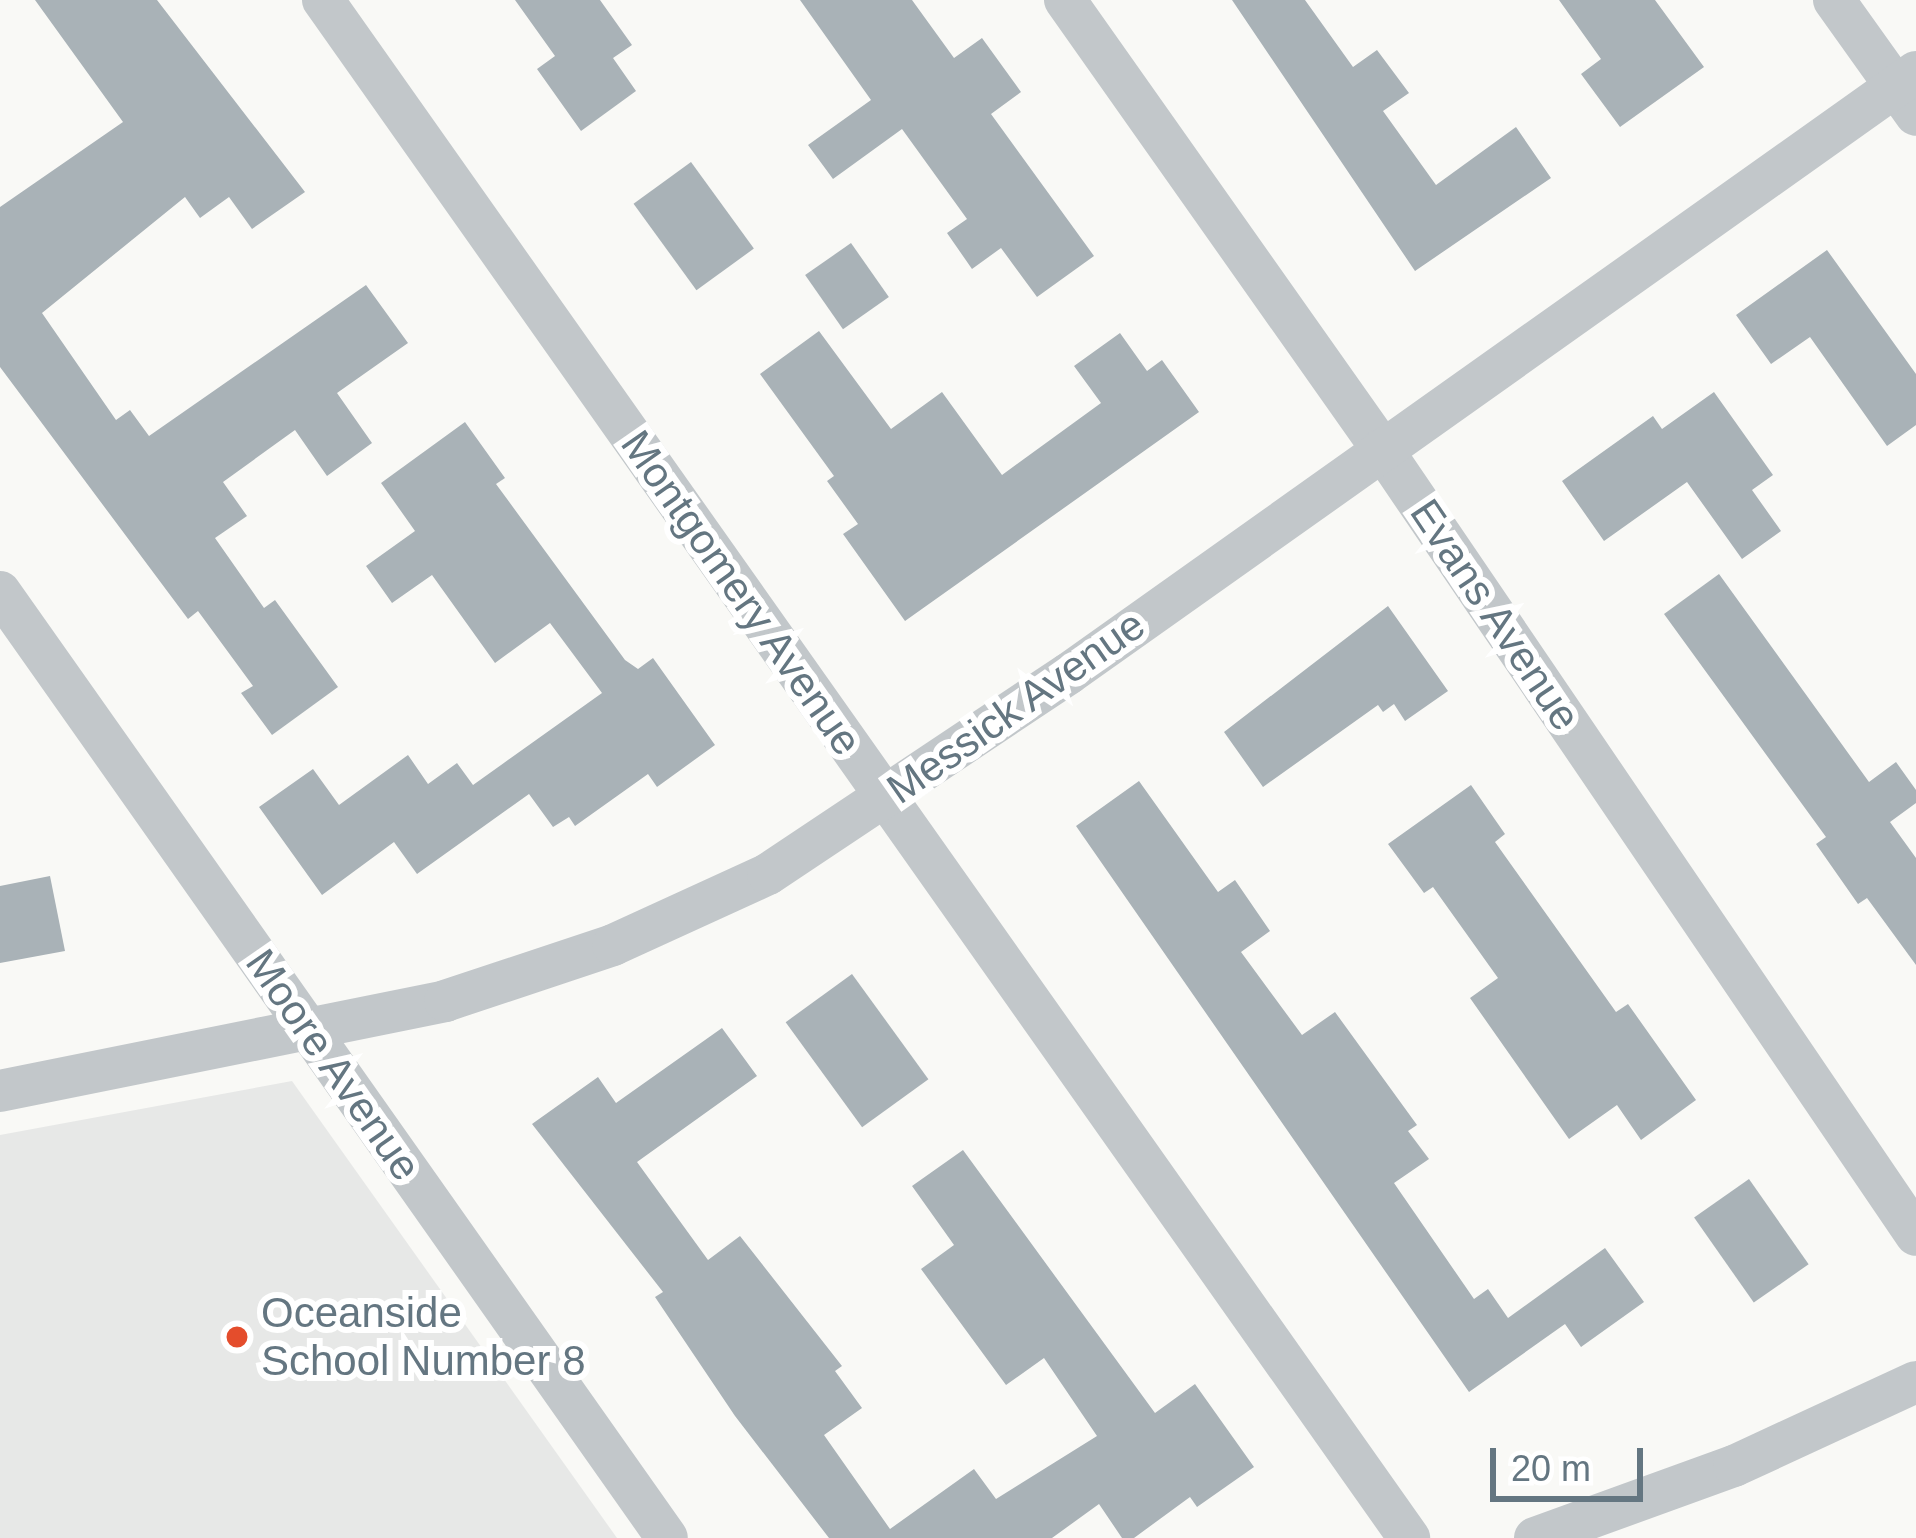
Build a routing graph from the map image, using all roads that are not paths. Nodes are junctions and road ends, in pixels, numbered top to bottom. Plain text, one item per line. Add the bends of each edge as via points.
1 (323, 0) edge
2 (1066, 0) edge
3 (1834, 0) edge
4 (1909, 91) edge
5 (1382, 449) junction
6 (0, 592) edge
7 (886, 798) junction
8 (308, 1029) junction
9 (0, 1091) edge
10 (1916, 1235) edge
11 (1916, 1382) edge
12 (667, 1538) edge
13 (1409, 1538) edge
14 (1535, 1538) edge

1 - 7 street, Montgomery Avenue
2 - 5 street, Evans Avenue
3 - 4 street
4 - 5 street, Messick Avenue
5 - 7 street, Messick Avenue
5 - 10 street, Evans Avenue
6 - 8 street, Moore Avenue
7 - 8 street, Messick Avenue via 769,874 614,945 445,1001
7 - 13 street, Montgomery Avenue
8 - 9 street, Messick Avenue
8 - 12 street, Moore Avenue
11 - 14 street via 1734,1466

